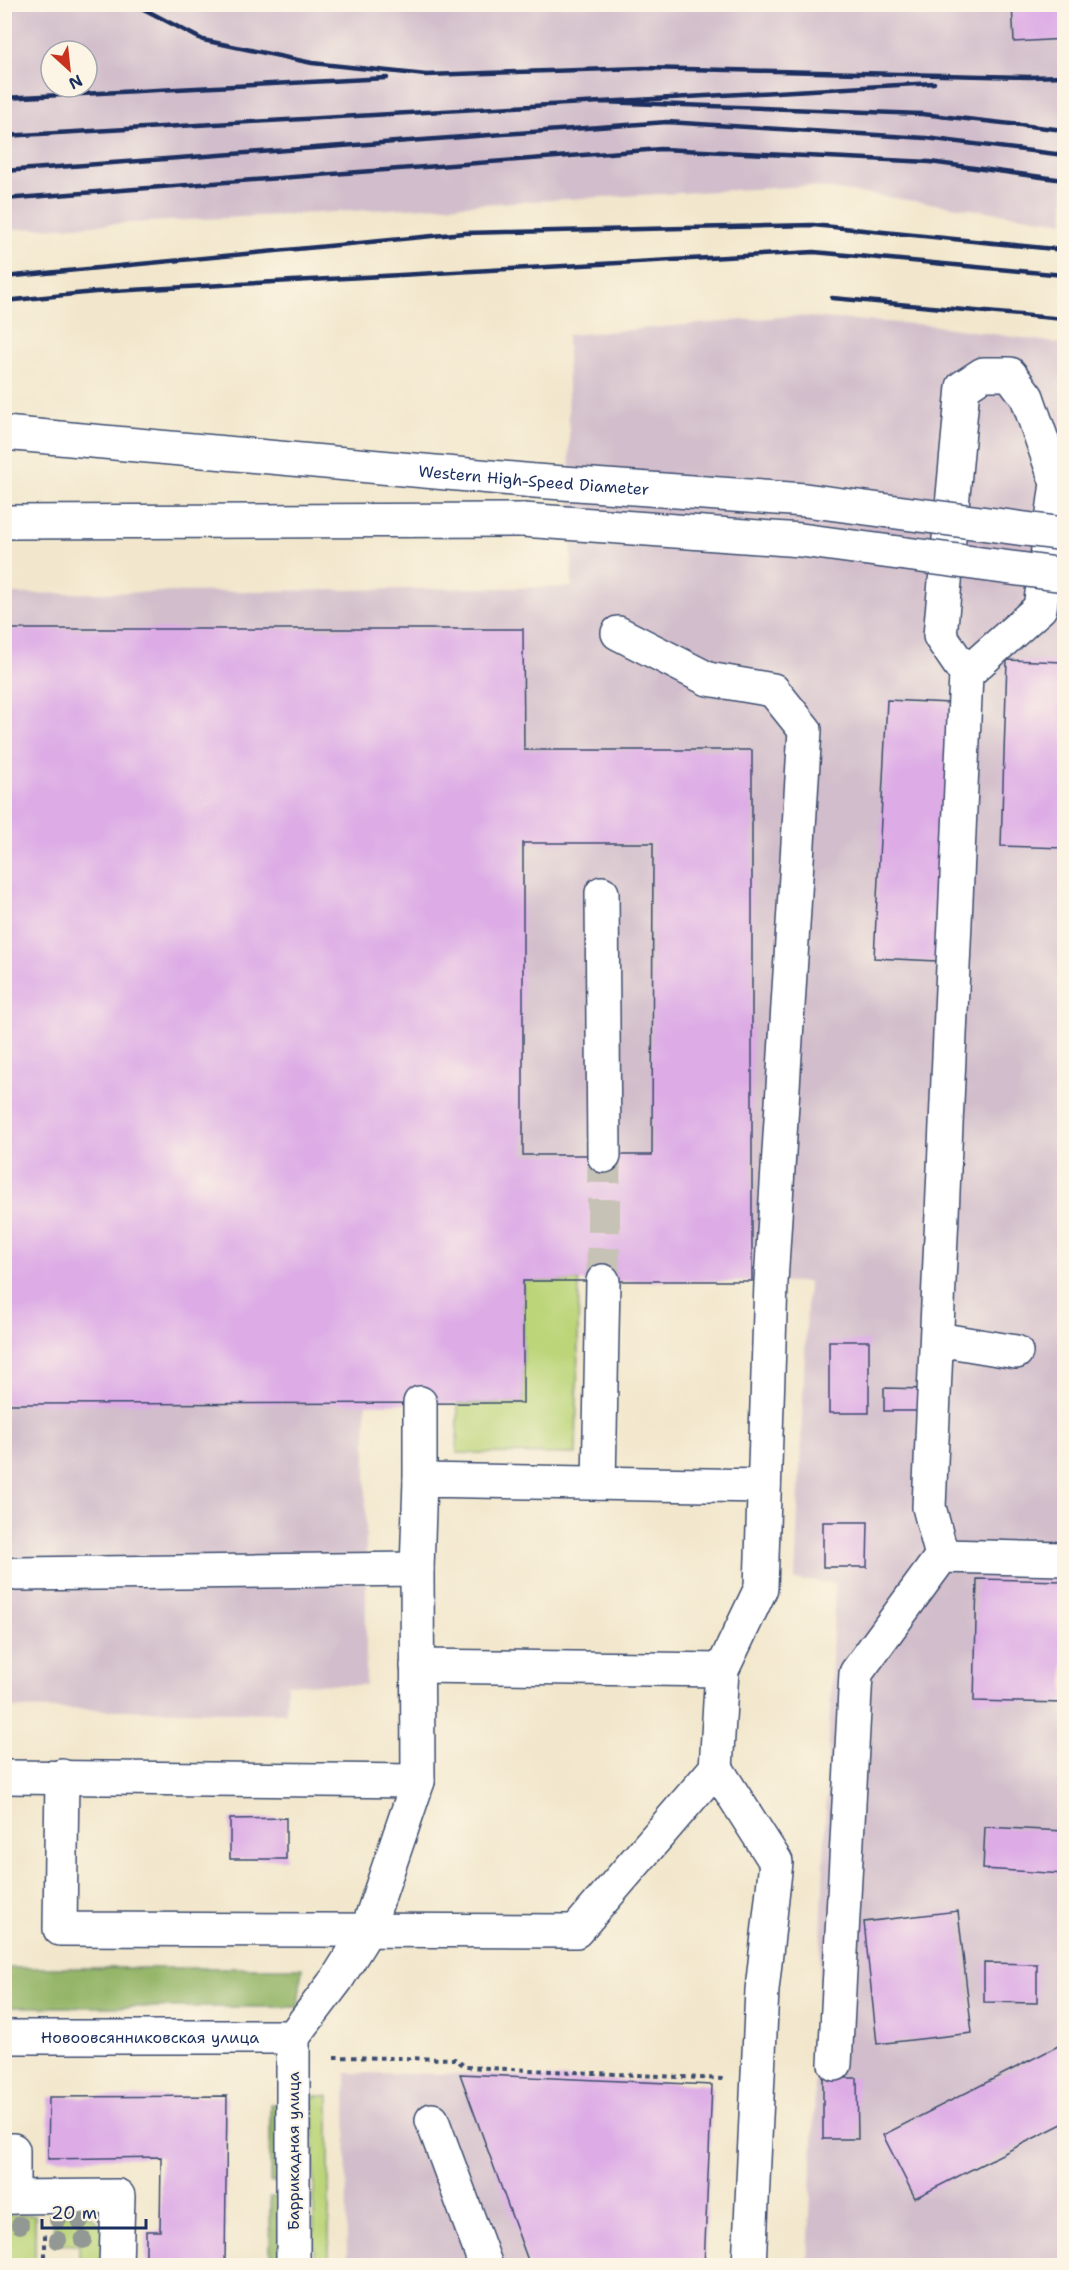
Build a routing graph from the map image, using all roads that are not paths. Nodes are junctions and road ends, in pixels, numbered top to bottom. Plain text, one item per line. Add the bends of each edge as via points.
1 (4, 433) edge
2 (4, 522) edge
3 (1065, 534) edge
4 (1065, 575) edge
5 (618, 633) dead end
6 (966, 674) junction
7 (602, 893) dead end
8 (604, 1156) tunnel mouth
9 (603, 1281) tunnel mouth
10 (937, 1339) junction
11 (1016, 1352) dead end
12 (420, 1403) dead end
13 (420, 1480) junction
14 (599, 1483) junction
15 (764, 1486) junction
16 (942, 1556) junction
17 (1065, 1560) edge
18 (417, 1569) junction
19 (17, 1574) dead end
20 (417, 1666) junction
21 (722, 1670) junction
22 (716, 1768) junction
23 (62, 1776) junction
24 (4, 1777) edge
25 (418, 1781) junction
26 (367, 1930) junction
27 (4, 2037) edge
28 (293, 2037) junction
29 (835, 2064) dead end
30 (432, 2120) dead end
31 (4, 2150) edge
32 (9, 2197) edge
33 (116, 2265) edge
34 (293, 2265) edge
35 (486, 2265) edge
36 (749, 2265) edge

1 - 3 main road, Western High-Speed Diameter, bridge via 535,481 805,500
2 - 4 main road, bridge via 523,520 801,540
5 - 15 main road via 708,679 772,690 805,730 771,1282
6 - 6 main road via 940,636 963,387 982,374 1010,374 1027,397 1058,483 1040,608
6 - 10 main road
7 - 8 main road
9 - 14 main road
10 - 11 main road
10 - 16 main road via 929,1507
12 - 13 main road
13 - 14 main road
13 - 18 main road
14 - 15 main road
15 - 21 main road via 762,1588
16 - 17 main road
16 - 29 main road via 856,1673
18 - 19 main road
18 - 20 main road
20 - 21 main road
20 - 25 main road
21 - 22 main road
22 - 26 main road via 576,1931
22 - 36 main road via 776,1862 762,1990
23 - 24 main road
23 - 25 main road
23 - 26 main road via 60,1929
25 - 26 main road
26 - 28 main road via 337,1979
27 - 28 main road, Новоовсянниковская улица
28 - 34 main road, Баррикадная улица
30 - 35 main road
31 - 32 main road via 13,2150
32 - 33 main road via 118,2196

